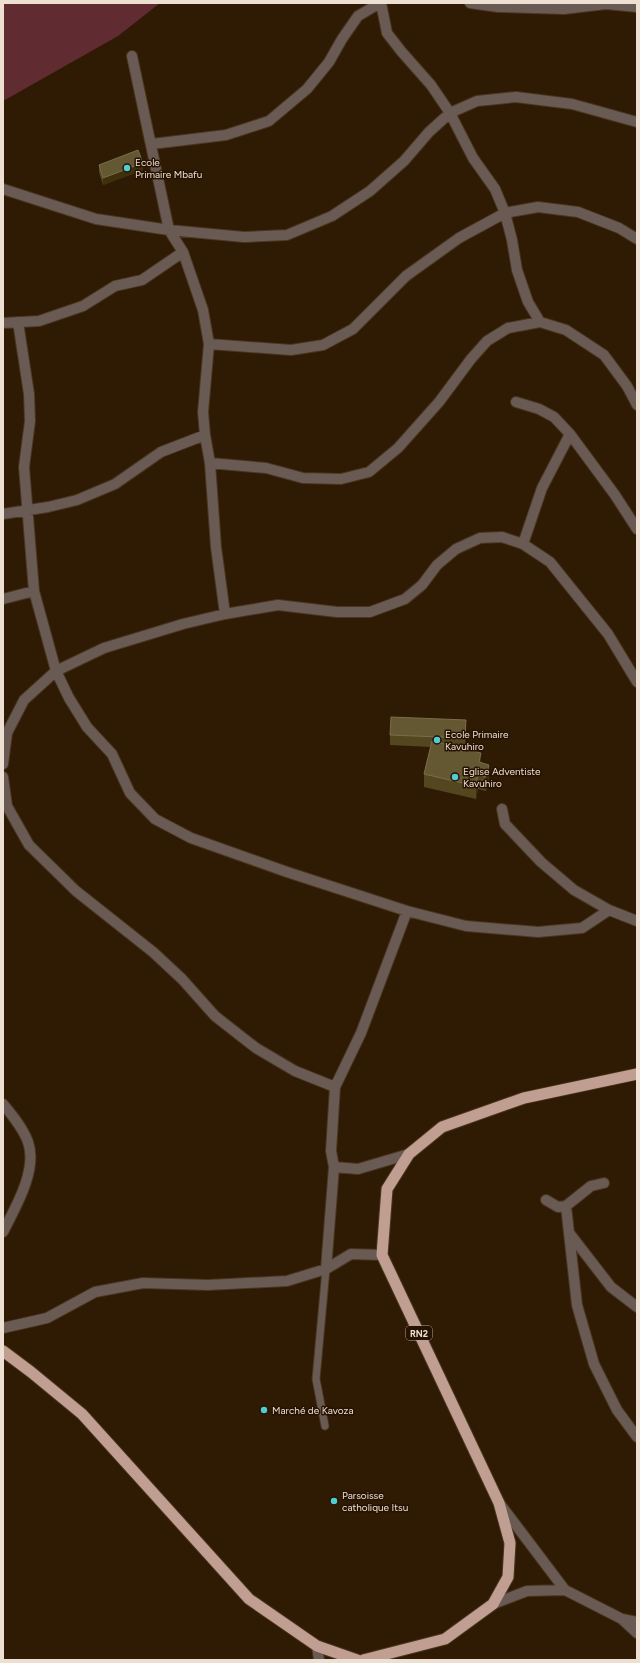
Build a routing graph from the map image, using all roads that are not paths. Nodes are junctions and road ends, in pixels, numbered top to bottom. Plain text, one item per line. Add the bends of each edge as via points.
1 (381, 3) edge
2 (470, 3) edge
3 (637, 7) edge
4 (132, 56) dead end
5 (450, 113) junction
6 (637, 122) edge
7 (152, 144) junction
8 (3, 189) edge
9 (505, 213) junction
10 (169, 230) junction
11 (637, 239) edge
12 (183, 252) junction
13 (18, 322) junction
14 (540, 322) junction
15 (3, 323) edge
16 (209, 344) junction
17 (516, 402) dead end
18 (637, 405) edge
19 (570, 434) junction
20 (205, 435) junction
21 (210, 463) junction
22 (28, 510) junction
23 (3, 514) edge
24 (637, 529) edge
25 (523, 544) junction
26 (34, 591) junction
27 (3, 599) edge
28 (225, 614) junction
29 (56, 671) junction
30 (637, 682) edge
31 (3, 764) edge
32 (3, 777) edge
33 (502, 809) dead end
34 (609, 910) junction
35 (408, 911) junction
36 (637, 921) edge
37 (637, 1074) edge
38 (335, 1087) junction
39 (3, 1104) edge
40 (409, 1154) junction
41 (334, 1167) junction
42 (604, 1183) dead end
43 (546, 1200) dead end
44 (566, 1206) junction
45 (3, 1232) edge
46 (570, 1234) junction
47 (382, 1255) junction
48 (326, 1269) junction
49 (637, 1307) edge
50 (3, 1328) edge
51 (3, 1351) edge
52 (325, 1426) dead end
53 (637, 1437) edge
54 (499, 1503) junction
55 (565, 1590) junction
56 (493, 1604) junction
57 (622, 1619) junction
58 (637, 1622) edge
59 (637, 1633) edge
60 (317, 1646) junction
61 (319, 1660) edge
62 (358, 1660) edge
63 (363, 1660) edge

1 - 5 street via 387,33 432,85
1 - 7 street via 358,16 329,62 307,89 269,121 226,136
2 - 3 street via 498,7 564,9 606,4
4 - 7 street
5 - 6 street via 477,101 516,97 572,104
5 - 9 street via 472,158 495,189
5 - 10 street via 404,161 370,191 332,216 287,235 244,237
7 - 10 street
8 - 10 street via 96,219
9 - 11 street via 538,206 578,212 620,228
9 - 14 street via 517,270 528,302
9 - 16 street via 459,238 406,276 353,329 323,345 291,350
10 - 12 street
12 - 13 street via 142,280 115,286 83,306 38,322
12 - 16 street via 203,310
13 - 15 street
13 - 22 street via 29,394 30,421 24,467
14 - 18 street via 566,330 604,355 627,386
14 - 21 street via 508,328 487,340 439,402 398,448 369,472 341,479 303,478 266,468
16 - 20 street via 204,412
17 - 19 street via 554,417
19 - 24 street
19 - 25 street via 542,488
20 - 21 street
20 - 22 street via 161,452 115,484 77,500
21 - 28 street via 216,547
22 - 23 street
22 - 26 street
25 - 28 street via 502,537 480,538 456,548 437,565 422,585 405,599 370,612 337,612 278,605
25 - 30 street via 550,562 608,634
26 - 27 street
26 - 29 street
28 - 29 street via 104,648
29 - 31 street via 24,700 7,733
29 - 35 street via 87,727 112,754 130,793 155,819 198,841
32 - 38 street via 7,806 29,845 76,891 153,952 182,979 214,1016 256,1048 295,1071
33 - 34 street via 505,824 541,862 574,890
34 - 35 street via 582,928 538,932 466,926
34 - 36 street
35 - 38 street via 361,1033
37 - 40 highway, RN2 via 524,1098 442,1127
38 - 41 street via 331,1151
39 - 45 street via 29,1143 31,1160 27,1180
40 - 41 street via 358,1169
40 - 47 highway, RN2 via 387,1189
41 - 48 street
42 - 44 street via 591,1186
43 - 44 street via 558,1207
44 - 46 street
46 - 49 street via 611,1287
46 - 53 street via 577,1305 594,1364 617,1410
47 - 48 street via 351,1254
47 - 54 highway, RN2
48 - 50 street via 287,1281 208,1285 143,1283 95,1292 47,1318
48 - 52 lane via 316,1379
51 - 60 highway via 82,1414 249,1598
54 - 55 street
54 - 56 highway, RN2 via 510,1543 508,1577
55 - 56 street via 527,1591
55 - 57 street
56 - 63 highway, RN2 via 445,1639
57 - 58 street
57 - 59 street
60 - 61 street
60 - 62 highway

